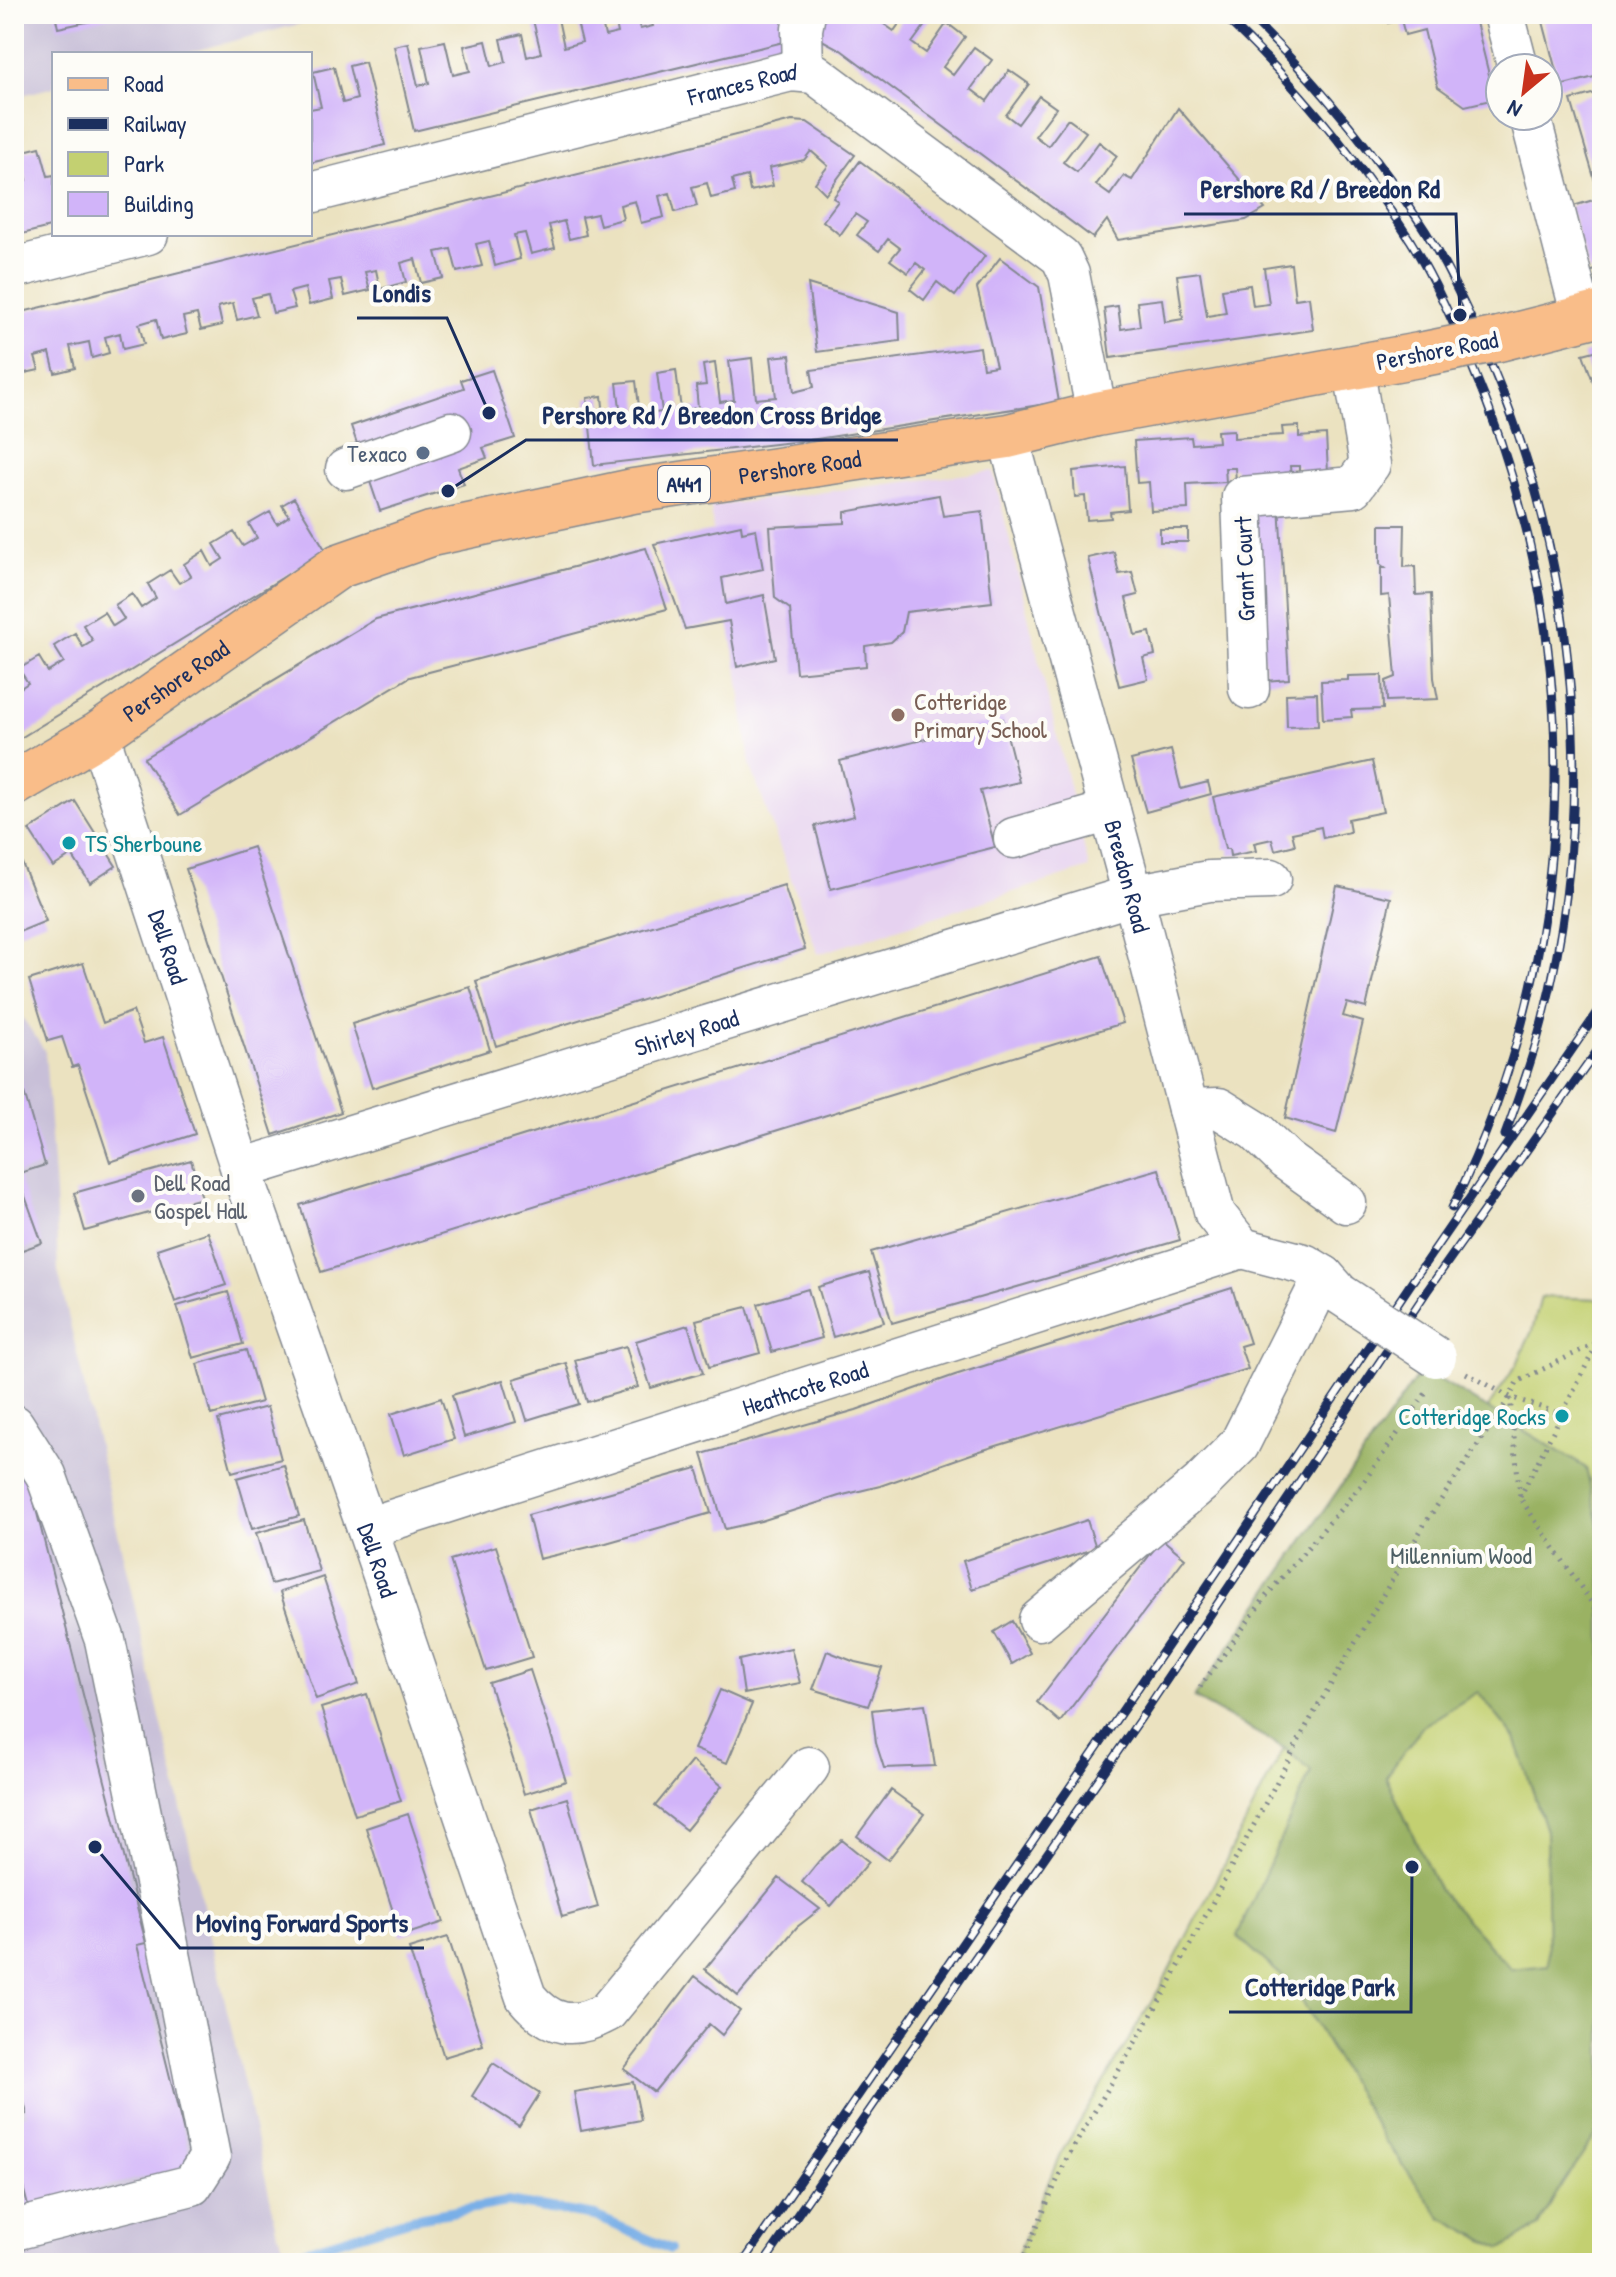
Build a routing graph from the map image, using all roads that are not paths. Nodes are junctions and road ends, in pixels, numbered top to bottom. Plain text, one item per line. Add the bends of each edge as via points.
1 (805, 14) edge
2 (1504, 14) edge
3 (1514, 52) edge
4 (803, 71) junction
5 (1535, 132) edge
6 (312, 192) edge
7 (140, 236) edge
8 (14, 268) edge
9 (1592, 315) edge
10 (1353, 366) junction
11 (1097, 414) junction
12 (451, 432) dead end
13 (1008, 436) junction
14 (346, 469) dead end
15 (1249, 689) dead end
16 (99, 734) junction
17 (14, 784) edge
18 (1110, 811) junction
19 (1014, 838) dead end
20 (1271, 879) dead end
21 (1133, 895) junction
22 (1188, 1109) junction
23 (241, 1169) junction
24 (1346, 1203) dead end
25 (1242, 1248) junction
26 (1323, 1278) junction
27 (1442, 1360) road end
28 (14, 1425) edge
29 (367, 1528) junction
30 (1039, 1620) dead end
31 (809, 1767) dead end
32 (14, 2230) edge

1 - 4 street
2 - 3 street
4 - 6 street, Frances Road
4 - 11 street, Frances Road via 814,73 1061,257
5 - 9 street
7 - 8 street
9 - 10 main road, Pershore Road / A441, bridge via 1499,339
10 - 11 main road, Pershore Road / A441
10 - 15 street, Grant Court via 1370,464 1353,487 1242,497
11 - 13 main road, Pershore Road / A441
12 - 14 street
13 - 16 main road, Pershore Road / A441 via 633,491 431,534 339,566
13 - 18 street, Breedon Road
16 - 17 main road, Pershore Road / A441
16 - 23 street, Dell Road
18 - 19 street
18 - 21 street, Breedon Road
20 - 21 street, Shirley Road via 1209,881
21 - 22 street, Breedon Road
21 - 23 street, Shirley Road
22 - 24 street via 1219,1108
22 - 25 street, Breedon Road via 1215,1214
23 - 29 street, Dell Road
25 - 26 street
25 - 29 street, Heathcote Road
26 - 27 street, bridge
26 - 30 street via 1239,1445
28 - 32 street via 46,1475 105,1640 210,2157 192,2185
29 - 31 street, Dell Road via 526,1997 554,2021 591,2021 607,2012

